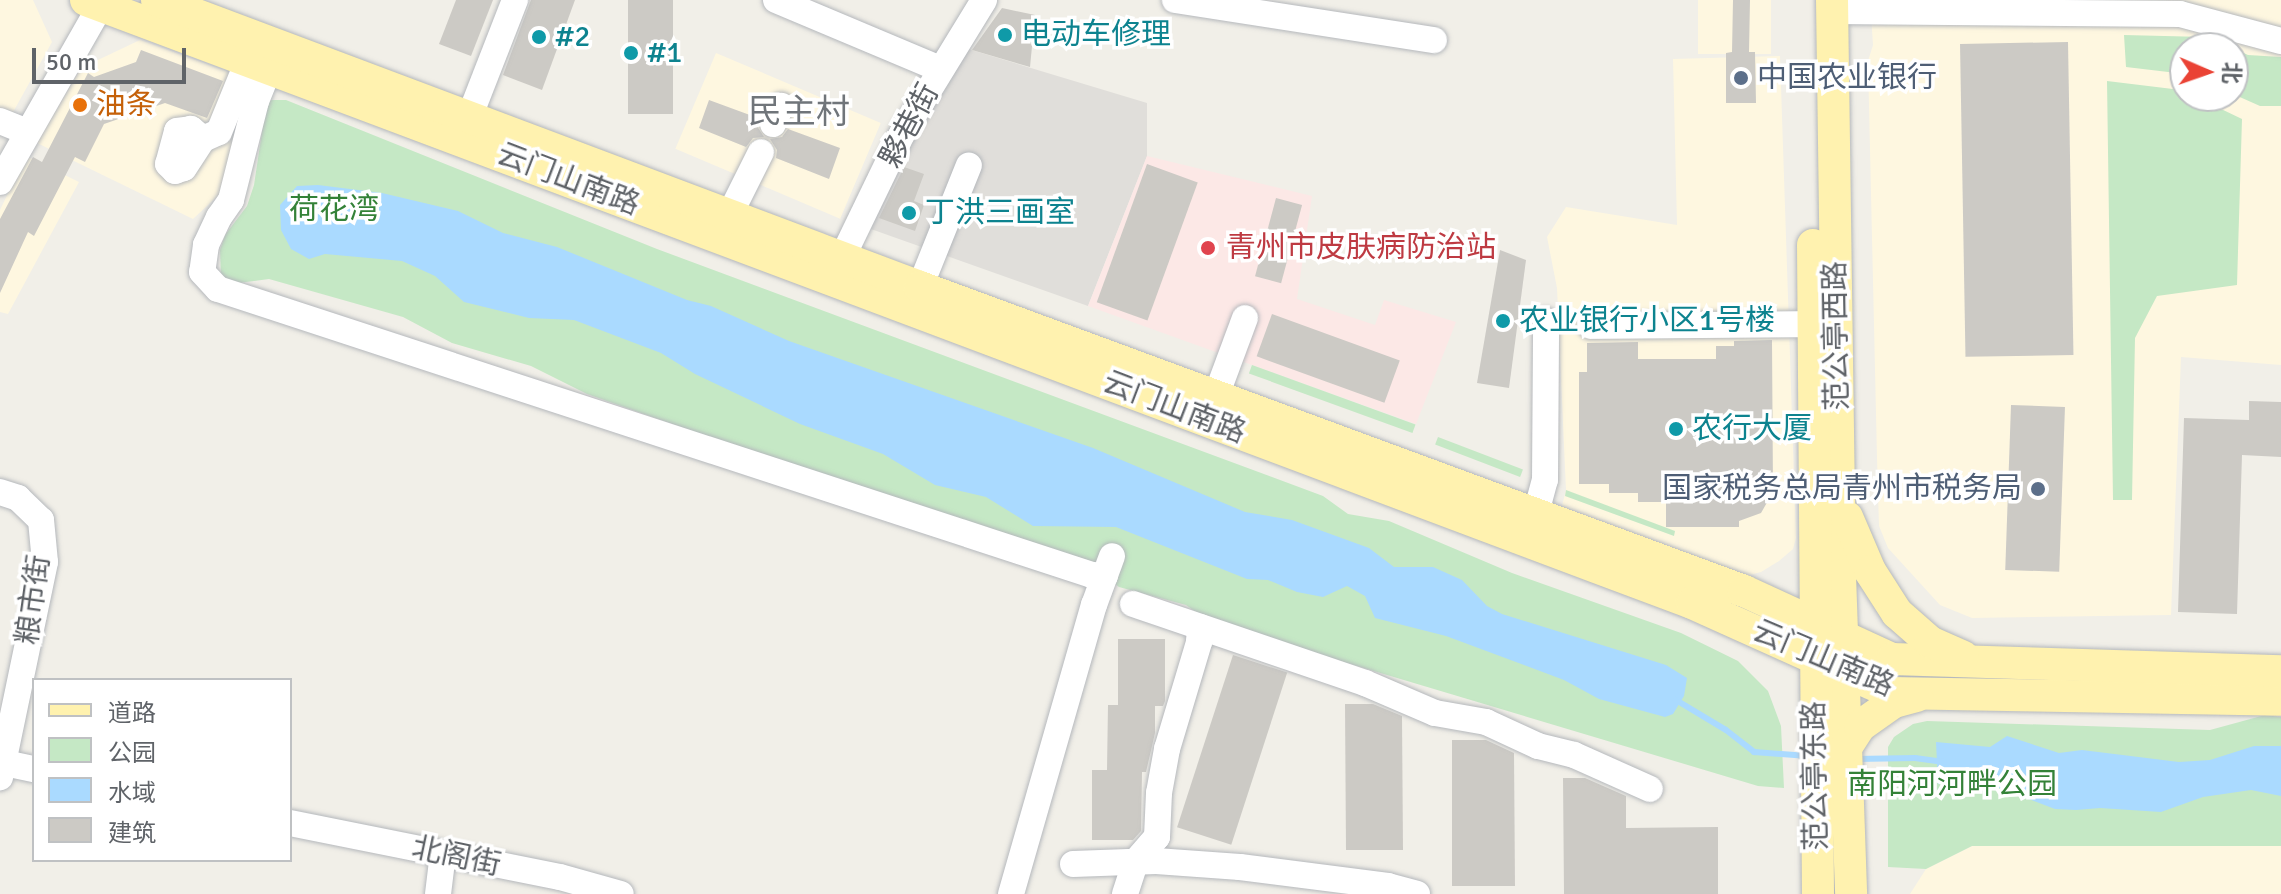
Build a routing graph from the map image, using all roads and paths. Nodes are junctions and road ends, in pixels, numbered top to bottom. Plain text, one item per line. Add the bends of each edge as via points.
1 (157, 0) edge
2 (515, 0) edge
3 (776, 0) edge
4 (984, 0) edge
5 (1175, 0) edge
6 (93, 3) edge
7 (1825, 4) edge
8 (1434, 40) dead end
9 (2281, 41) edge
10 (258, 65) junction
11 (940, 69) junction
12 (469, 118) junction
13 (0, 121) edge
14 (27, 132) junction
15 (203, 139) dead end
16 (761, 152) dead end
17 (969, 165) dead end
18 (0, 182) edge
19 (730, 214) junction
20 (843, 256) junction
21 (920, 287) junction
22 (1245, 318) dead end
23 (1546, 321) dead end
24 (1814, 324) junction
25 (1591, 326) dead end
26 (1212, 408) junction
27 (0, 492) edge
28 (1840, 497) junction
29 (1536, 513) junction
30 (1133, 604) dead end
31 (1200, 627) dead end
32 (1829, 630) junction
33 (1815, 657) junction
34 (1982, 663) junction
35 (1844, 671) junction
36 (2281, 671) edge
37 (1924, 694) junction
38 (2281, 700) edge
39 (1847, 746) junction
40 (1, 767) edge
41 (32, 769) edge
42 (1650, 789) dead end
43 (292, 823) edge
44 (443, 855) junction
45 (1136, 861) junction
46 (1073, 864) dead end
47 (438, 894) edge
48 (621, 894) edge
49 (1011, 894) edge
50 (1125, 894) edge
51 (1417, 894) edge
52 (1818, 894) edge
53 (1851, 894) edge

1 - 12 main road, 云门山南路
2 - 12 street
3 - 11 street
4 - 11 street, 夥巷街
5 - 8 street
6 - 10 main road, 云门山南路
6 - 14 street
7 - 9 street via 2180,14
7 - 24 main road, 范公亭西路
7 - 28 main road, 范公亭西路
10 - 15 street via 219,132
10 - 26 main road, 云门山南路
10 - 49 street via 253,112 231,200 206,245 202,272 218,289 1092,575 1109,566
11 - 20 street, 夥巷街
12 - 19 main road, 云门山南路
13 - 14 street
14 - 18 street
16 - 19 street
17 - 21 street
19 - 20 main road, 云门山南路
20 - 21 main road, 云门山南路
21 - 26 main road, 云门山南路
22 - 26 street
23 - 29 street via 1545,480
24 - 25 street
24 - 32 main road, 范公亭西路
26 - 29 main road, 云门山南路
26 - 33 main road, 云门山南路
27 - 40 street, 粮市街 via 18,498 41,520 45,562
28 - 32 main road, 范公亭西路
28 - 34 main road via 1870,571 1897,613 1949,653
29 - 32 main road, 云门山南路 via 1744,591
30 - 42 street via 1365,683 1435,713 1486,722
31 - 45 street via 1167,749 1157,837
32 - 33 main road, 范公亭西路
32 - 34 main road, 云门山南路 via 1892,659
32 - 35 main road, 范公亭西路
33 - 35 main road, 云门山南路
33 - 52 main road, 范公亭东路
34 - 36 main road, 云门山南路
35 - 37 main road, 云门山南路 via 1892,693
35 - 39 main road, 范公亭东路
37 - 38 main road, 云门山南路
37 - 39 main road via 1894,702 1860,726
39 - 53 main road, 范公亭东路
40 - 41 street
43 - 44 street, 北阁街
44 - 47 street
44 - 48 street, 北阁街
45 - 46 street
45 - 50 street
45 - 51 street via 1298,874

